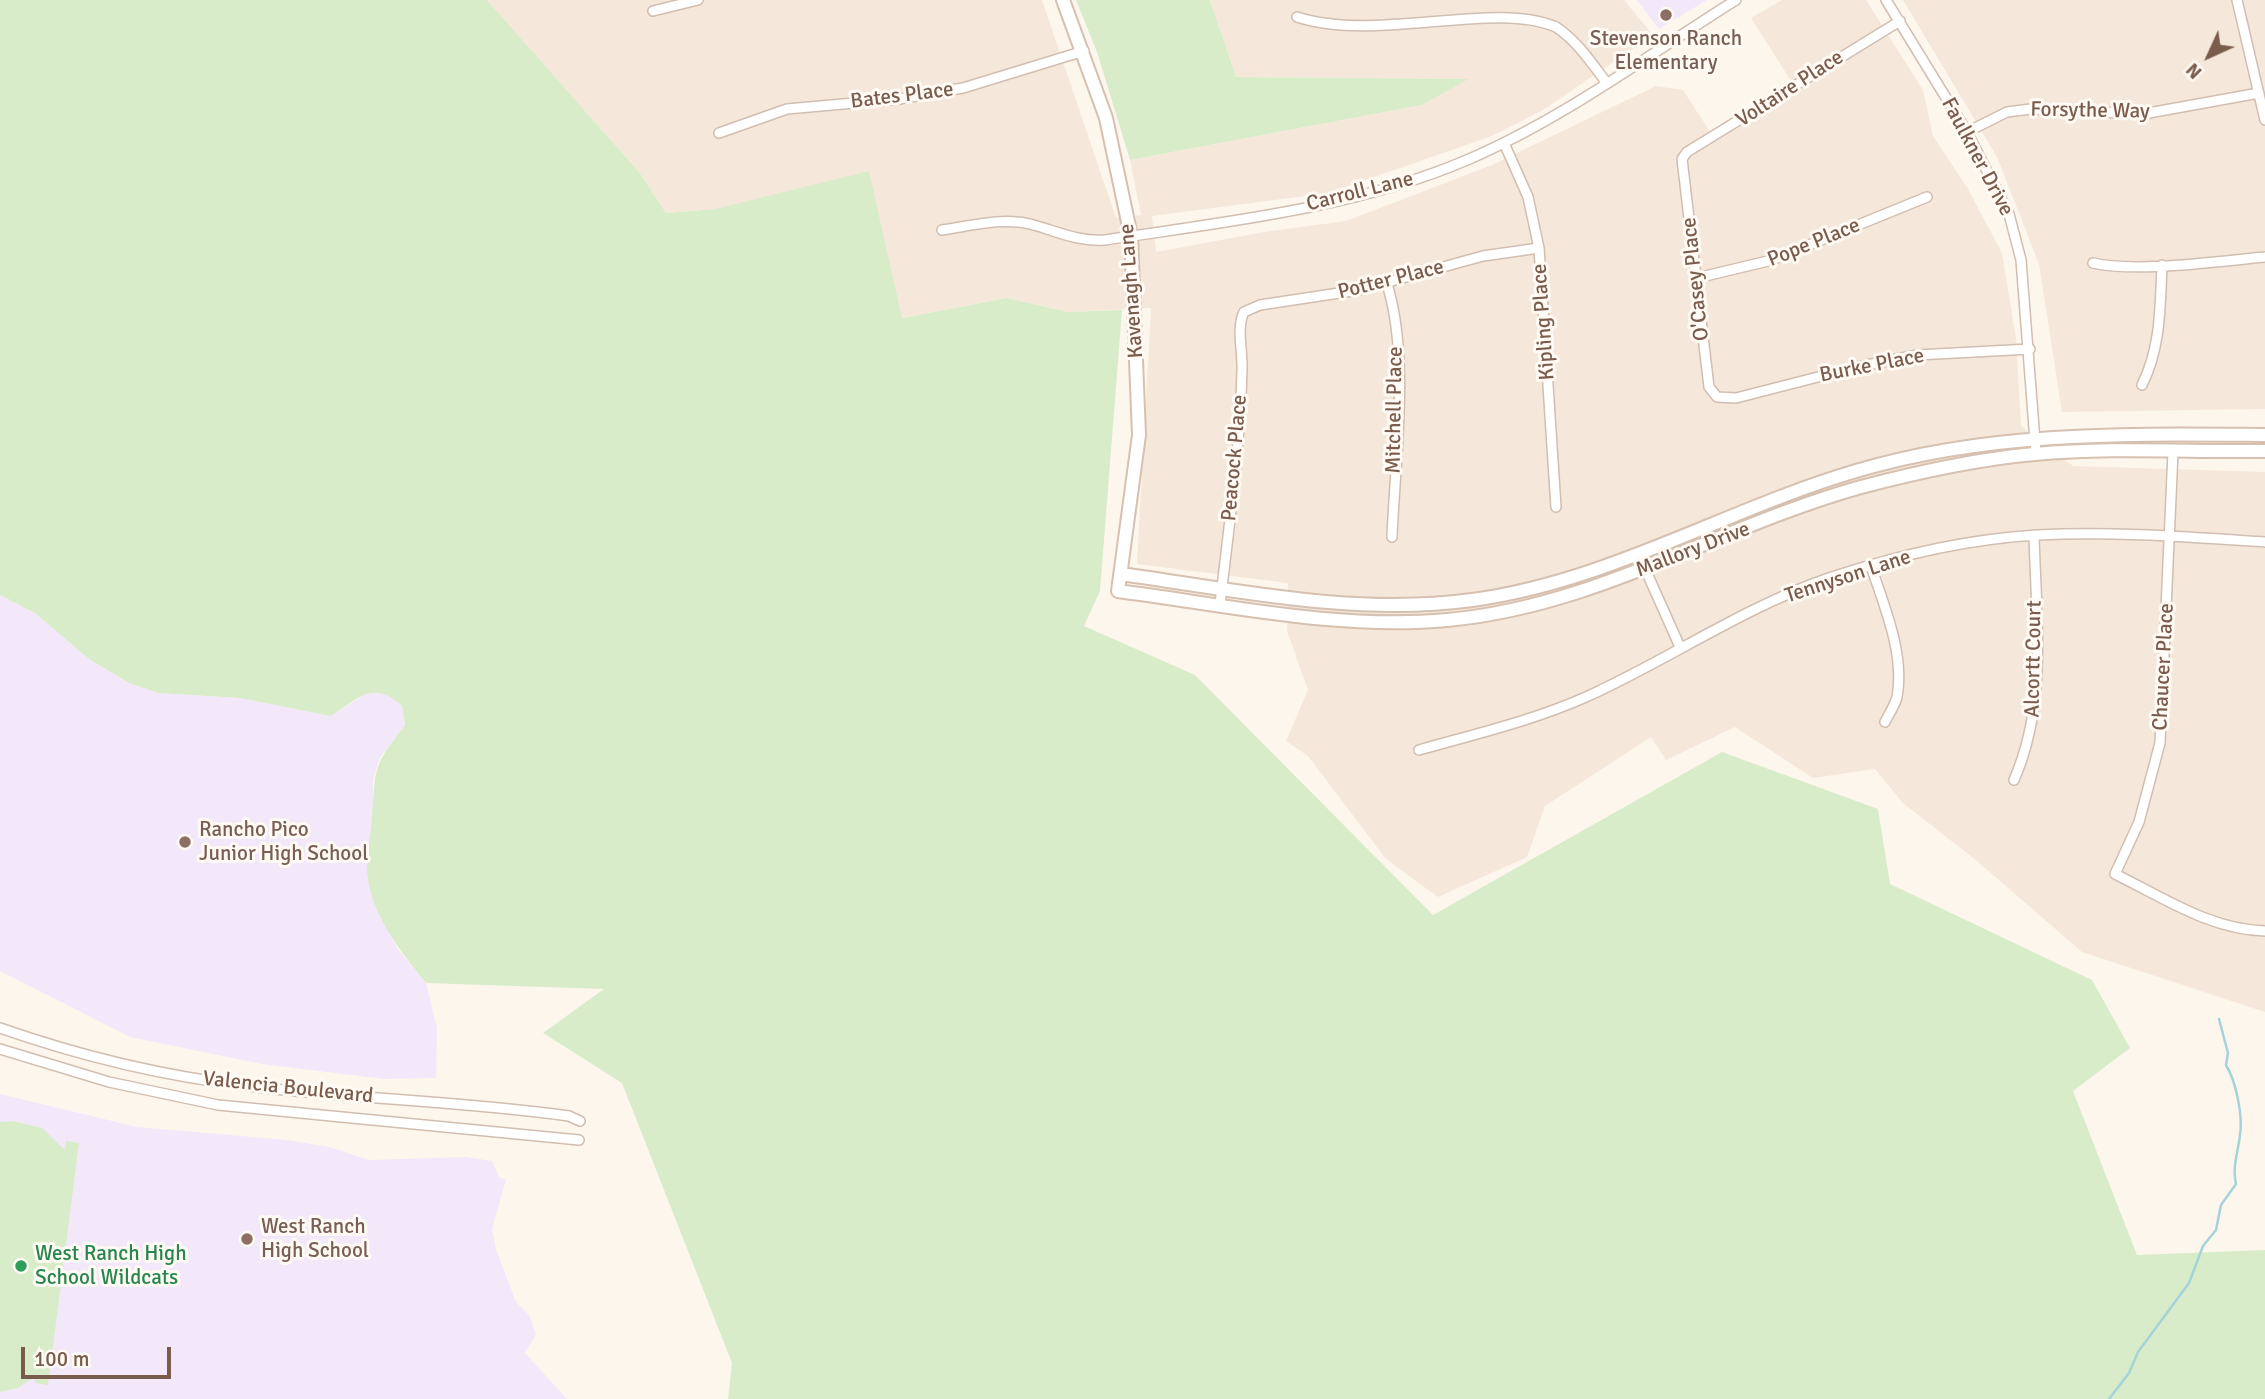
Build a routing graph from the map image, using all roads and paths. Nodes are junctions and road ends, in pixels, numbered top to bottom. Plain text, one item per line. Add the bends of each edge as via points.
1 (698, 0) edge
2 (1063, 0) edge
3 (1736, 0) edge
4 (1886, 0) edge
5 (2238, 0) edge
6 (653, 11) dead end
7 (1297, 17) dead end
8 (1900, 21) junction
9 (1084, 51) junction
10 (1606, 82) junction
11 (2259, 93) junction
12 (2265, 120) edge
13 (1966, 132) junction
14 (719, 133) dead end
15 (1504, 143) junction
16 (1682, 159) joint
17 (1927, 197) dead end
18 (942, 230) dead end
19 (1131, 236) junction
20 (1539, 248) junction
21 (2265, 257) edge
22 (2093, 263) dead end
23 (2162, 265) junction
24 (1697, 278) junction
25 (1387, 284) junction
26 (1244, 312) joint
27 (2030, 349) junction
28 (2142, 385) dead end
29 (1717, 397) joint
30 (2265, 435) edge
31 (2035, 438) junction
32 (2265, 451) edge
33 (2173, 452) junction
34 (2036, 454) junction
35 (1556, 507) dead end
36 (2034, 535) junction
37 (2170, 536) junction
38 (1392, 537) dead end
39 (2265, 542) edge
40 (1638, 553) junction
41 (1871, 566) junction
42 (1644, 569) junction
43 (1121, 574) junction
44 (1222, 588) junction
45 (1118, 591) joint
46 (1220, 604) junction
47 (1681, 647) junction
48 (1885, 722) dead end
49 (1419, 750) dead end
50 (2014, 780) dead end
51 (2265, 931) edge
52 (0, 1028) edge
53 (0, 1049) edge
54 (580, 1121) dead end
55 (579, 1140) dead end

1 - 6 street
2 - 9 main road, Kavenagh Lane
3 - 10 street, Carroll Lane
4 - 8 street, Faulkner Drive
5 - 11 street
7 - 10 street via 1352,26 1486,12 1533,15 1575,42
8 - 13 street, Faulkner Drive
8 - 16 street, Voltaire Place
9 - 14 street, Bates Place via 963,88 787,109
9 - 19 main road, Kavenagh Lane via 1106,118
10 - 15 street, Carroll Lane
11 - 12 street
11 - 13 street, Forsythe Way via 2143,114 2007,112
13 - 27 street, Faulkner Drive via 1998,189 2015,235
15 - 19 street, Carroll Lane via 1432,174 1324,203
15 - 20 street, Kipling Place via 1528,197
16 - 24 street, O'Casey Place
17 - 24 street, Pope Place via 1772,260
18 - 19 street, Carroll Lane via 1009,221 1088,242
19 - 43 main road, Kavenagh Lane via 1139,435
20 - 25 street, Potter Place via 1483,256
20 - 35 street, Kipling Place
21 - 23 street
22 - 23 street
23 - 28 street via 2158,341
24 - 29 street, O'Casey Place via 1706,372
25 - 26 street, Potter Place via 1260,305
25 - 38 street, Mitchell Place via 1399,363
26 - 44 street, Peacock Place via 1240,323 1241,409
27 - 29 street, Burke Place via 1917,355 1736,398
27 - 31 street, Faulkner Drive
30 - 31 main road
31 - 34 street, Faulkner Drive
31 - 40 main road via 1940,451 1857,471
32 - 33 main road, Mallory Drive
33 - 34 main road, Mallory Drive
33 - 37 street, Chaucer Place
34 - 42 main road, Mallory Drive via 1947,466 1860,488
36 - 37 street, Tennyson Lane
36 - 41 street, Tennyson Lane via 1967,544
36 - 50 street, Alcortt Court via 2038,684 2034,726
37 - 39 street, Tennyson Lane
37 - 51 street, Chaucer Place via 2160,743 2139,822 2115,874 2207,919
40 - 42 street
40 - 44 main road via 1542,586 1437,604 1341,603
41 - 47 street, Tennyson Lane via 1773,602
41 - 48 street via 1893,634 1897,667 1896,698
42 - 46 main road, Mallory Drive via 1580,593 1506,612 1446,620 1332,620
42 - 47 street
43 - 44 main road
43 - 45 main road, Kavenagh Lane
44 - 46 street, Peacock Place
45 - 46 main road, Mallory Drive
47 - 49 street, Tennyson Lane via 1538,716
52 - 54 street, Valencia Boulevard via 118,1063 201,1080 461,1102
53 - 55 street, Valencia Boulevard via 109,1082 218,1105

